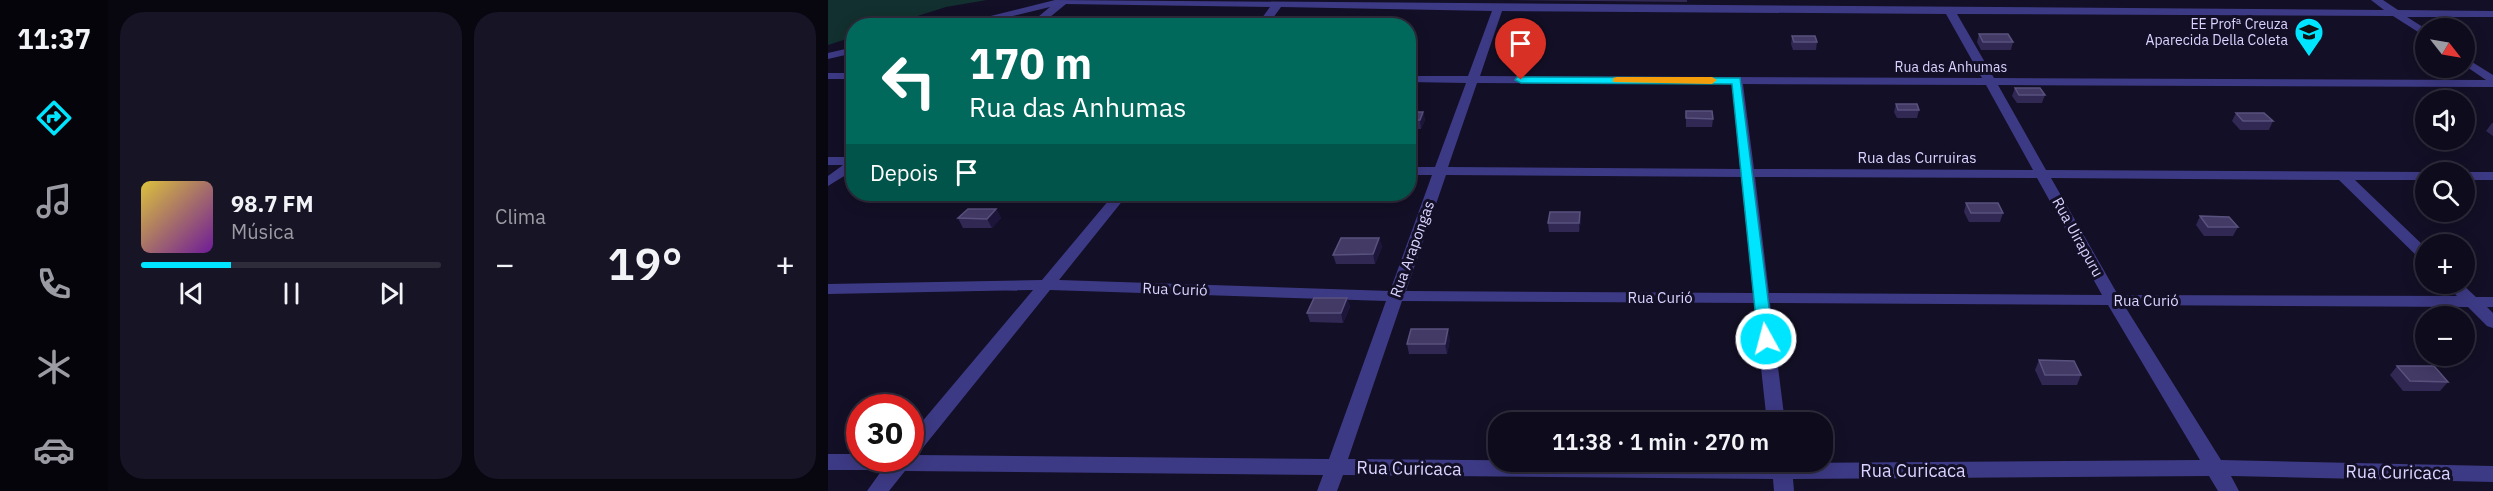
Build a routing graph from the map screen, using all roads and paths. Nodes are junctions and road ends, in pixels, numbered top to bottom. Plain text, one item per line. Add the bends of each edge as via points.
1 (2376, 0) edge
2 (1064, 1) edge
3 (1279, 3) junction
4 (1698, 5) edge
5 (1498, 8) junction
6 (1950, 11) junction
7 (2396, 13) junction
8 (2493, 14) edge
9 (990, 18) edge
10 (1042, 18) edge
11 (1267, 18) edge
12 (2415, 26) edge
13 (846, 52) edge
14 (828, 56) edge
15 (2475, 68) edge
16 (828, 76) edge
17 (846, 76) edge
18 (1416, 79) edge
19 (1473, 79) junction
20 (2493, 80) edge
21 (1737, 81) junction
22 (1990, 82) junction
23 (2493, 84) edge
24 (828, 161) edge
25 (846, 162) edge
26 (846, 168) edge
27 (1416, 171) edge
28 (1440, 171) junction
29 (1747, 173) junction
30 (2042, 174) junction
31 (2342, 175) junction
32 (2415, 176) edge
33 (2475, 176) edge
34 (2493, 176) edge
35 (828, 182) edge
36 (1115, 201) edge
37 (2415, 246) edge
38 (1049, 285) junction
39 (828, 289) edge
40 (2463, 294) edge
41 (1395, 296) junction
42 (1760, 298) junction
43 (2113, 300) junction
44 (2471, 302) junction
45 (2493, 302) edge
46 (2493, 322) edge
47 (1775, 412) edge
48 (924, 432) edge
49 (924, 457) edge
50 (846, 461) edge
51 (828, 462) edge
52 (1336, 467) junction
53 (2216, 468) junction
54 (893, 472) edge
55 (2493, 474) edge
56 (1783, 475) edge
57 (877, 491) edge
58 (1327, 491) edge
59 (2229, 491) edge

1 - 7 street
2 - 3 street
2 - 9 street
2 - 10 street
3 - 5 street
3 - 11 street
4 - 5 street
4 - 6 street
5 - 19 street, Rua Arapongas
6 - 7 street
6 - 22 street, Rua Uirapuru
7 - 8 street
7 - 12 street
13 - 14 street
15 - 20 street
16 - 17 street
18 - 19 street, Rua das Anhumas
19 - 21 street, Rua das Anhumas
19 - 28 street, Rua Arapongas
21 - 22 street, Rua das Anhumas
21 - 29 street
22 - 23 street, Rua das Anhumas
22 - 30 street, Rua Uirapuru
24 - 25 street
26 - 35 street
27 - 28 street, Rua das Curruiras
28 - 29 street, Rua das Curruiras
28 - 41 street, Rua Arapongas
29 - 30 street, Rua das Curruiras
29 - 42 street
30 - 31 street, Rua das Curruiras
30 - 43 street, Rua Uirapuru
31 - 32 street, Rua das Curruiras
31 - 37 street
33 - 34 street
36 - 38 street
38 - 39 street, Rua Curió
38 - 41 street, Rua Curió
38 - 48 street via 969,374
40 - 44 street
41 - 42 street, Rua Curió
41 - 52 street, Rua Arapongas
42 - 43 street, Rua Curió
42 - 47 street
43 - 44 street, Rua Curió
43 - 53 street, Rua Uirapuru
44 - 45 street, Rua Curió
44 - 46 street
49 - 52 street, Rua Curicaca
50 - 51 street, Rua Curicaca
52 - 56 street, Rua Curicaca
52 - 58 street, Rua Arapongas
53 - 55 street, Rua Curicaca
53 - 56 street, Rua Curicaca
53 - 59 street, Rua Uirapuru
54 - 57 street

